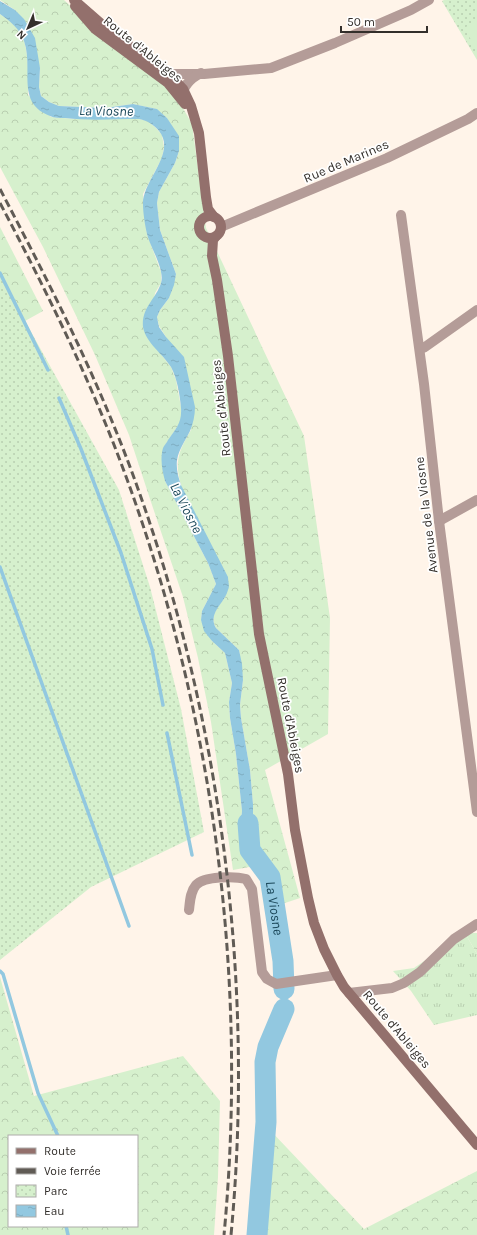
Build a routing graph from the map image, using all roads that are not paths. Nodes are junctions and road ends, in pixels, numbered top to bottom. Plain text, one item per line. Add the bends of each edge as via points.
1 (70, 0) edge
2 (74, 0) edge
3 (429, 0) edge
4 (169, 74) junction
5 (201, 74) junction
6 (183, 95) junction
7 (477, 113) edge
8 (206, 197) junction
9 (401, 215) dead end
10 (214, 217) junction
11 (202, 221) junction
12 (221, 226) junction
13 (202, 234) junction
14 (216, 236) junction
15 (212, 256) junction
16 (477, 310) edge
17 (420, 349) junction
18 (477, 500) edge
19 (439, 521) junction
20 (477, 812) edge
21 (189, 910) dead end
22 (477, 924) edge
23 (337, 975) junction
24 (349, 993) junction
25 (477, 1145) edge

1 - 6 main road, Route d'Ableiges via 95,29
2 - 4 main road, Route d'Ableiges via 113,34
3 - 5 street via 335,43 271,68
4 - 5 street
4 - 6 main road, Route d'Ableiges via 177,81
5 - 6 street via 191,80
6 - 8 main road, Route d'Ableiges via 195,122
7 - 12 street, Rue de Marines via 388,158
8 - 10 main road via 208,209
8 - 11 main road
9 - 17 street, Avenue de la Viosne
10 - 11 main road
10 - 12 main road via 219,220
11 - 13 main road
12 - 14 main road
13 - 14 main road via 210,238
13 - 15 main road
14 - 15 main road via 212,240
15 - 23 main road, Route d'Ableiges via 228,356 259,634 288,774 294,830 308,898 316,929
16 - 17 street
17 - 19 street, Avenue de la Viosne
18 - 19 street
19 - 20 street, Avenue de la Viosne
21 - 23 street via 196,884 221,878 246,879 252,889 262,972 270,982 280,984
22 - 24 street via 454,939 420,972 404,983 392,988
23 - 24 main road, Route d'Ableiges
24 - 25 main road, Route d'Ableiges

